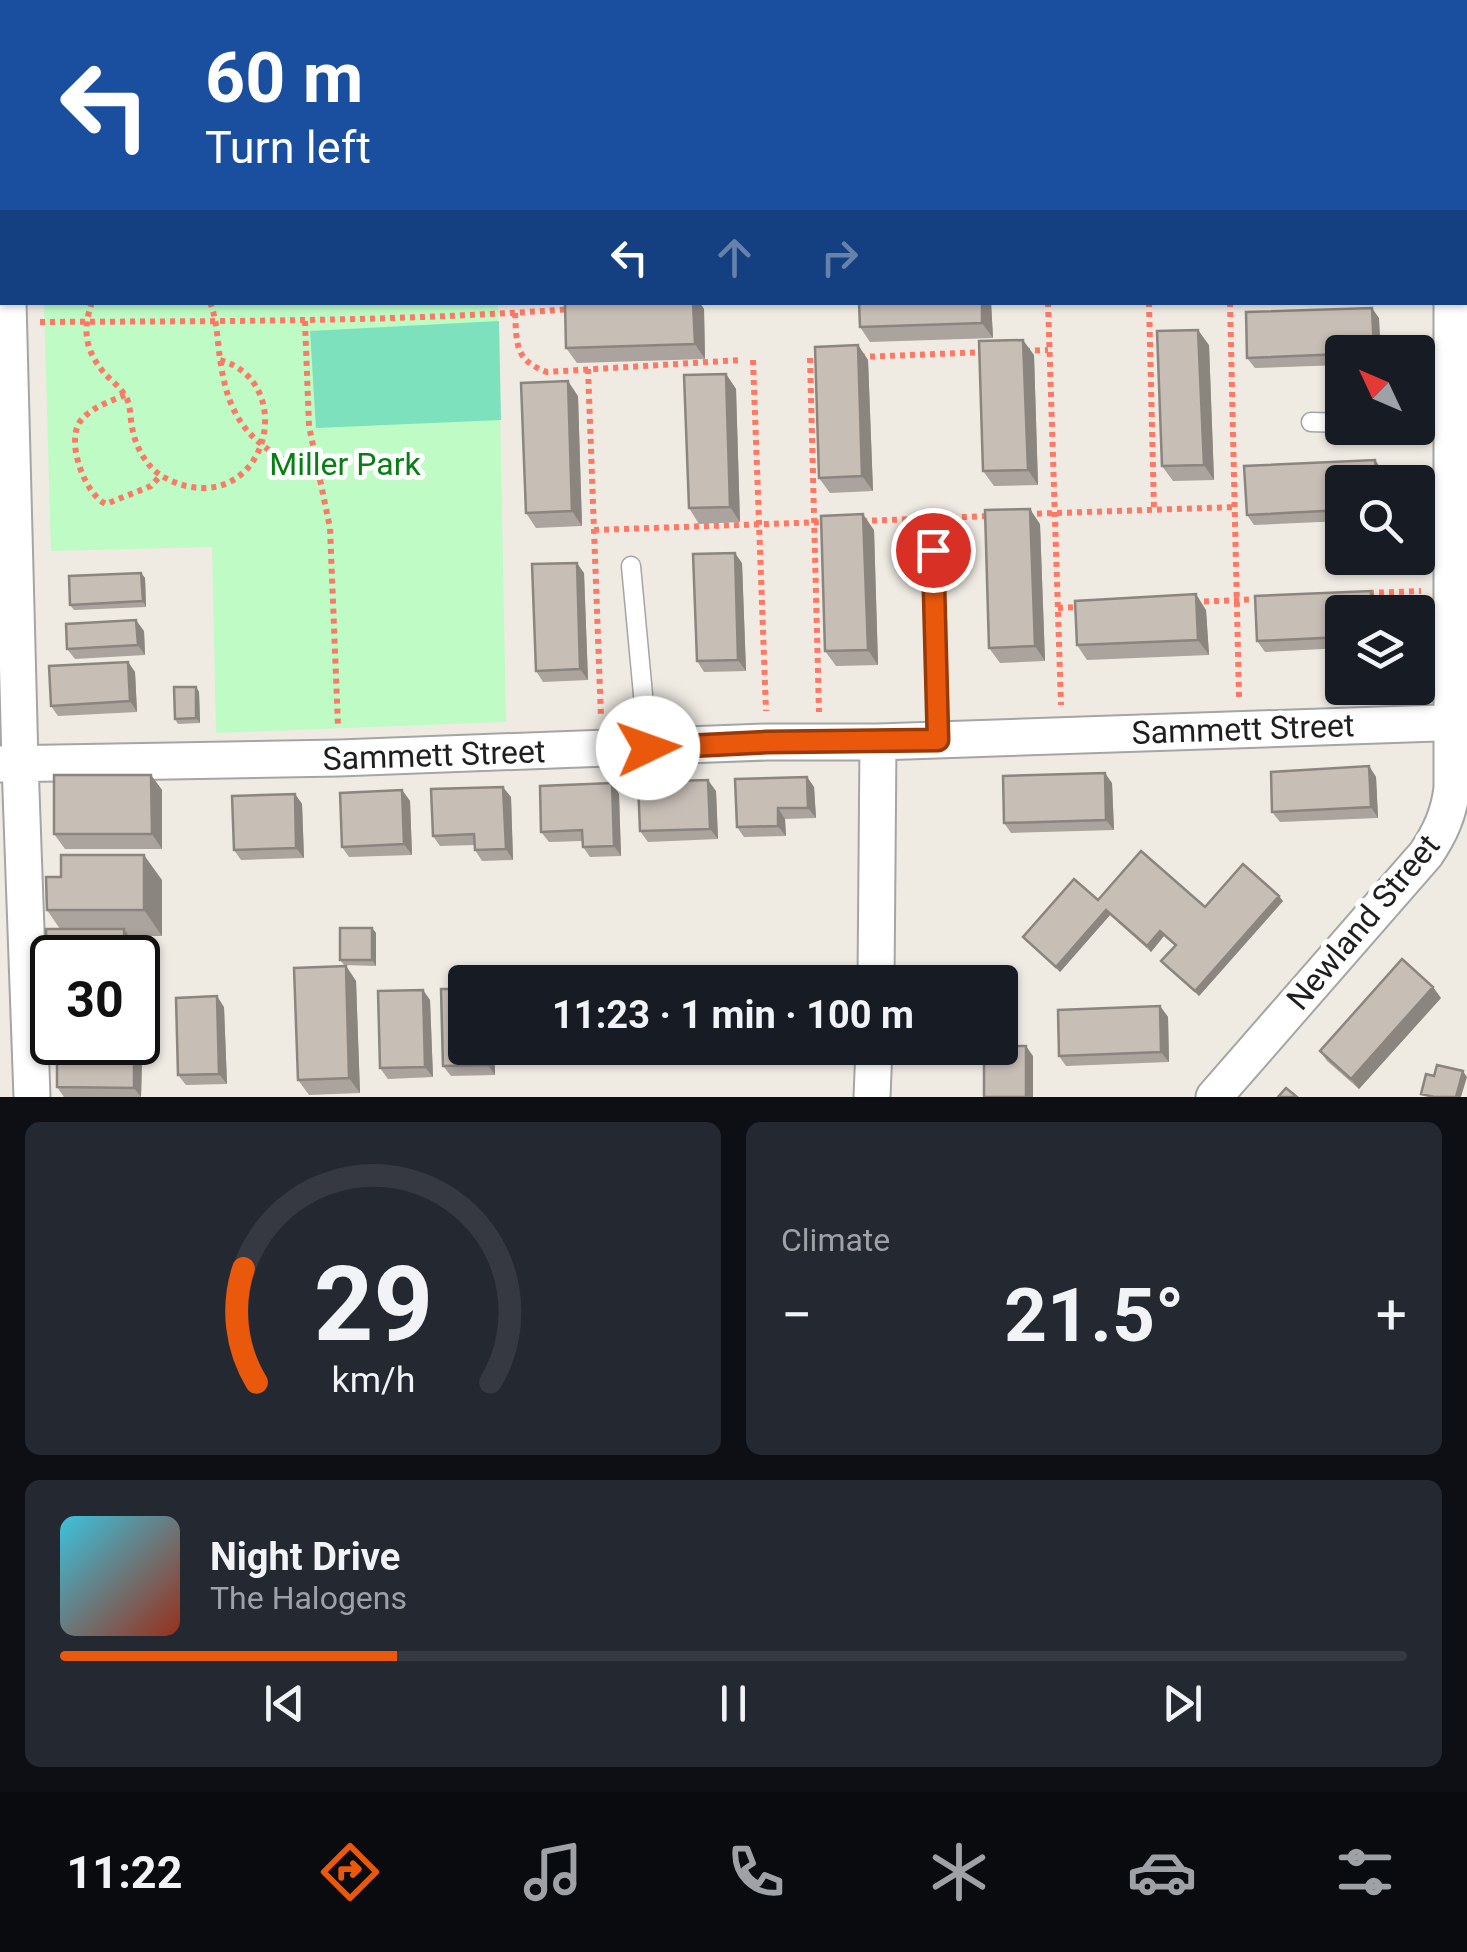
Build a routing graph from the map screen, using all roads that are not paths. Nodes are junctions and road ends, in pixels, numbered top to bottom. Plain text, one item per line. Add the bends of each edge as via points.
1 (1452, 305) edge
2 (8, 312) edge
3 (1310, 422) dead end
4 (1325, 422) edge
5 (1435, 426) edge
6 (933, 550) dead end
7 (631, 566) dead end
8 (1460, 722) edge
9 (938, 740) junction
10 (878, 742) junction
11 (648, 748) junction
12 (10, 764) edge
13 (876, 965) edge
14 (873, 1065) edge
15 (32, 1097) edge
16 (872, 1097) edge
17 (1214, 1097) edge

1 - 5 street, Newland Street
2 - 12 street
3 - 4 lane
5 - 8 street, Newland Street
6 - 9 lane
7 - 11 lane
8 - 9 street, Sammett Street
8 - 17 street, Newland Street via 1450,806 1436,840
9 - 10 street, Sammett Street
10 - 11 street, Sammett Street
10 - 13 street
11 - 12 street, Sammett Street
12 - 15 street
14 - 16 street

